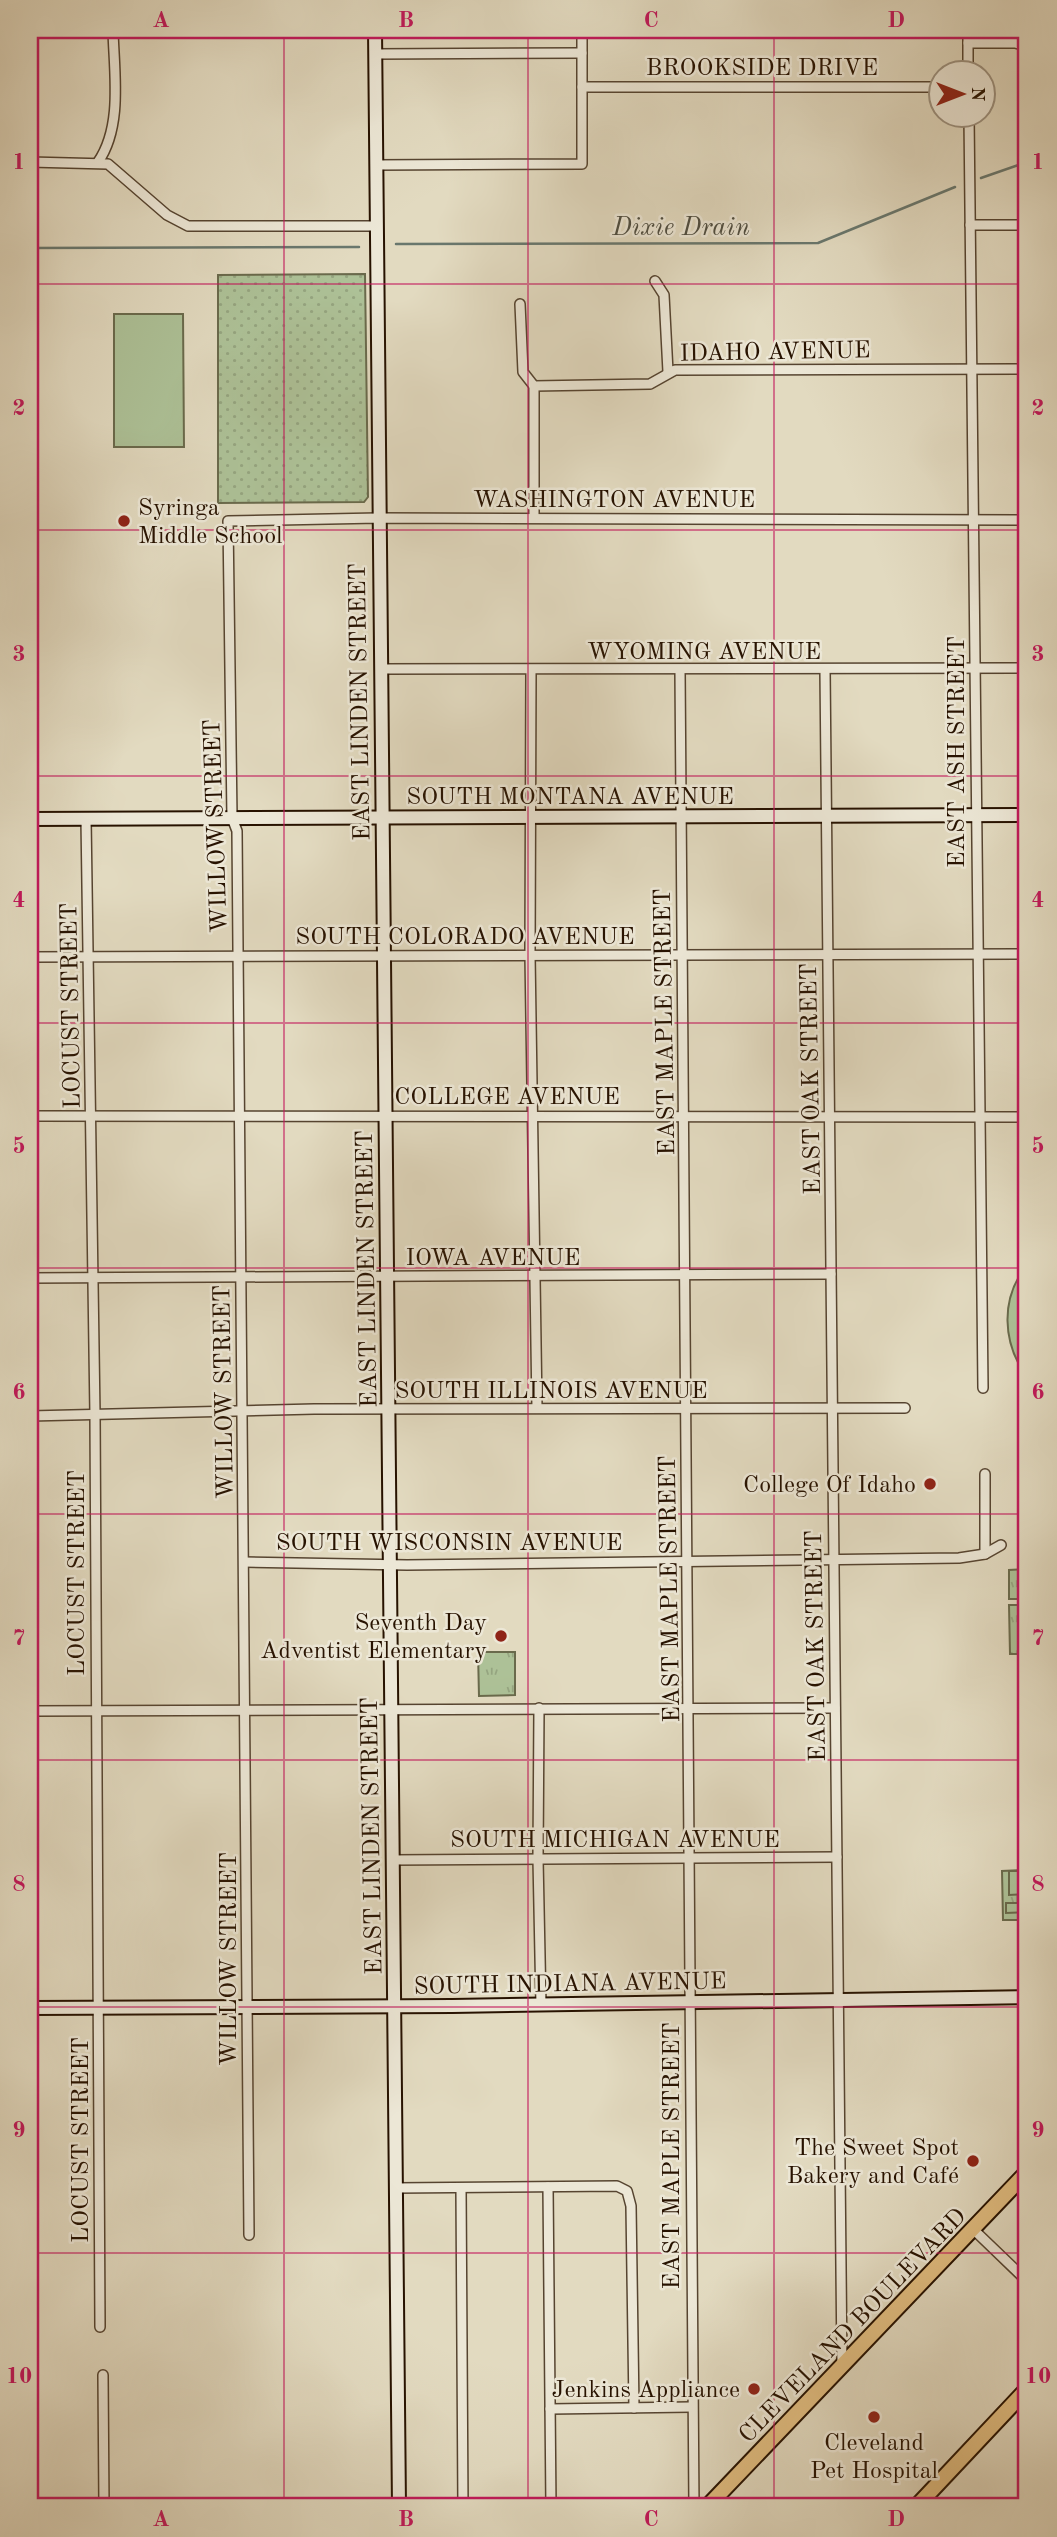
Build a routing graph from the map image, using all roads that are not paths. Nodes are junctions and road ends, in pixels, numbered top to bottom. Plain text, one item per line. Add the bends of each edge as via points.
1 (113, 30) edge
2 (375, 30) edge
3 (582, 30) edge
4 (968, 30) edge
5 (968, 43) junction
6 (1027, 46) edge
7 (582, 53) junction
8 (375, 54) junction
9 (968, 60) edge
10 (582, 87) junction
11 (928, 87) edge
12 (969, 130) edge
13 (30, 162) edge
14 (97, 162) junction
15 (376, 165) junction
16 (970, 225) junction
17 (1027, 225) edge
18 (376, 226) junction
19 (655, 281) dead end
20 (520, 304) dead end
21 (971, 369) junction
22 (1027, 369) edge
23 (668, 372) junction
24 (531, 385) junction
25 (377, 518) junction
26 (534, 518) junction
27 (973, 520) junction
28 (1027, 520) edge
29 (228, 549) joint
30 (974, 668) junction
31 (1027, 668) edge
32 (381, 669) junction
33 (531, 670) junction
34 (680, 670) junction
35 (825, 670) junction
36 (826, 816) junction
37 (976, 816) junction
38 (1027, 816) edge
39 (530, 817) junction
40 (681, 817) junction
41 (232, 818) junction
42 (382, 818) junction
43 (30, 819) edge
44 (86, 819) junction
45 (977, 954) junction
46 (1027, 954) edge
47 (383, 955) junction
48 (530, 955) junction
49 (682, 955) junction
50 (828, 955) junction
51 (89, 956) junction
52 (238, 956) junction
53 (30, 957) edge
54 (385, 1115) junction
55 (533, 1115) junction
56 (684, 1115) junction
57 (829, 1115) junction
58 (30, 1116) edge
59 (91, 1116) junction
60 (240, 1116) junction
61 (978, 1117) junction
62 (1027, 1117) edge
63 (831, 1274) junction
64 (685, 1276) junction
65 (241, 1277) junction
66 (387, 1277) junction
67 (537, 1277) junction
68 (30, 1278) edge
69 (93, 1278) junction
70 (983, 1388) dead end
71 (537, 1408) junction
72 (686, 1408) junction
73 (832, 1408) junction
74 (905, 1408) dead end
75 (388, 1409) junction
76 (242, 1411) junction
77 (95, 1415) junction
78 (30, 1416) edge
79 (985, 1474) dead end
80 (1002, 1545) dead end
81 (985, 1554) junction
82 (834, 1559) junction
83 (688, 1561) junction
84 (244, 1562) junction
85 (390, 1565) junction
86 (391, 1708) junction
87 (540, 1708) junction
88 (689, 1708) junction
89 (835, 1708) junction
90 (245, 1710) junction
91 (30, 1711) edge
92 (96, 1711) junction
93 (690, 1857) junction
94 (836, 1857) junction
95 (537, 1859) junction
96 (393, 1860) junction
97 (1027, 1997) edge
98 (838, 2000) junction
99 (690, 2003) junction
100 (541, 2005) junction
101 (394, 2006) junction
102 (247, 2007) junction
103 (30, 2008) edge
104 (98, 2008) junction
105 (1027, 2172) edge
106 (548, 2187) junction
107 (396, 2188) junction
108 (461, 2188) junction
109 (974, 2230) junction
110 (249, 2235) dead end
111 (1027, 2281) edge
112 (100, 2327) dead end
113 (842, 2369) junction
114 (103, 2375) dead end
115 (1027, 2389) edge
116 (691, 2407) junction
117 (634, 2408) junction
118 (550, 2409) junction
119 (104, 2507) edge
120 (399, 2507) edge
121 (463, 2507) edge
122 (551, 2507) edge
123 (694, 2507) edge
124 (707, 2507) edge
125 (916, 2507) edge

1 - 14 street via 115,102 108,147
2 - 8 main road, EAST LINDEN STREET
3 - 7 street
4 - 5 street
5 - 6 street
5 - 9 street
7 - 8 street
7 - 10 street
8 - 15 main road, EAST LINDEN STREET
10 - 11 street, BROOKSIDE DRIVE
10 - 15 street via 582,164
12 - 16 street, EAST ASH STREET
13 - 14 street
14 - 18 street via 107,164 167,215 188,226
15 - 18 main road, EAST LINDEN STREET
16 - 17 street
16 - 21 street, EAST ASH STREET
18 - 25 main road, EAST LINDEN STREET
19 - 23 street via 664,295
20 - 24 street via 523,372
21 - 22 street, IDAHO AVENUE
21 - 23 street, IDAHO AVENUE
21 - 27 street, EAST ASH STREET
23 - 24 street, IDAHO AVENUE via 650,384
24 - 26 street
25 - 26 street, WASHINGTON AVENUE
25 - 29 street, WASHINGTON AVENUE via 228,521
25 - 32 main road, EAST LINDEN STREET
26 - 27 street, WASHINGTON AVENUE
27 - 28 street, WASHINGTON AVENUE
27 - 30 street, EAST ASH STREET
29 - 41 street, WILLOW STREET
30 - 31 street, WYOMING AVENUE
30 - 35 street, WYOMING AVENUE
30 - 37 street, EAST ASH STREET
32 - 33 street, WYOMING AVENUE
32 - 42 main road, EAST LINDEN STREET
33 - 34 street, WYOMING AVENUE
33 - 39 street
34 - 35 street, WYOMING AVENUE
34 - 40 street, EAST MAPLE STREET
35 - 36 street, EAST OAK STREET
36 - 37 main road, SOUTH MONTANA AVENUE
36 - 40 main road, SOUTH MONTANA AVENUE
36 - 50 street, EAST OAK STREET
37 - 38 main road, SOUTH MONTANA AVENUE
37 - 45 street, EAST ASH STREET
39 - 40 main road, SOUTH MONTANA AVENUE
39 - 42 main road, SOUTH MONTANA AVENUE
39 - 48 street
40 - 49 street, EAST MAPLE STREET
41 - 42 main road, SOUTH MONTANA AVENUE
41 - 44 main road, SOUTH MONTANA AVENUE
41 - 52 street, WILLOW STREET via 237,831
42 - 47 main road, EAST LINDEN STREET
43 - 44 main road, SOUTH MONTANA AVENUE
44 - 51 street, LOCUST STREET
45 - 46 street, SOUTH COLORADO AVENUE
45 - 50 street, SOUTH COLORADO AVENUE
45 - 61 street, EAST ASH STREET
47 - 48 street, SOUTH COLORADO AVENUE
47 - 52 street, SOUTH COLORADO AVENUE
47 - 54 main road, EAST LINDEN STREET
48 - 49 street, SOUTH COLORADO AVENUE
48 - 55 street
49 - 50 street, SOUTH COLORADO AVENUE
49 - 56 street, EAST MAPLE STREET
50 - 57 street, EAST OAK STREET
51 - 52 street, SOUTH COLORADO AVENUE
51 - 53 street, SOUTH COLORADO AVENUE
51 - 59 street, LOCUST STREET
52 - 60 street, WILLOW STREET
54 - 55 street, COLLEGE AVENUE
54 - 60 street, COLLEGE AVENUE
54 - 66 main road, EAST LINDEN STREET
55 - 56 street, COLLEGE AVENUE
55 - 67 street
56 - 57 street, COLLEGE AVENUE
56 - 64 street, EAST MAPLE STREET
57 - 61 street, COLLEGE AVENUE
57 - 63 street, EAST OAK STREET
58 - 59 street, COLLEGE AVENUE
59 - 60 street, COLLEGE AVENUE
59 - 69 street, LOCUST STREET
60 - 65 street, WILLOW STREET
61 - 62 street, COLLEGE AVENUE
61 - 70 street, EAST ASH STREET
63 - 64 street, IOWA AVENUE
63 - 73 street, EAST OAK STREET
64 - 67 street, IOWA AVENUE
64 - 72 street, EAST MAPLE STREET
65 - 66 street, IOWA AVENUE
65 - 69 street, IOWA AVENUE
65 - 76 street, WILLOW STREET
66 - 67 street, IOWA AVENUE
66 - 75 main road, EAST LINDEN STREET
67 - 71 street
68 - 69 street, IOWA AVENUE
69 - 77 street, LOCUST STREET
71 - 72 street, SOUTH ILLINOIS AVENUE
71 - 75 street, SOUTH ILLINOIS AVENUE
72 - 73 street, SOUTH ILLINOIS AVENUE
72 - 83 street, EAST MAPLE STREET
73 - 74 street, SOUTH ILLINOIS AVENUE
73 - 82 street, EAST OAK STREET
75 - 76 street, SOUTH ILLINOIS AVENUE
75 - 85 main road, EAST LINDEN STREET
76 - 77 street, SOUTH ILLINOIS AVENUE
76 - 84 street, WILLOW STREET
77 - 78 street, SOUTH ILLINOIS AVENUE
77 - 92 street, LOCUST STREET
79 - 81 street
80 - 81 street
81 - 82 street, SOUTH WISCONSIN AVENUE via 973,1558
82 - 83 street, SOUTH WISCONSIN AVENUE
82 - 89 street, EAST OAK STREET
83 - 85 street, SOUTH WISCONSIN AVENUE
83 - 88 street, EAST MAPLE STREET
84 - 85 street, SOUTH WISCONSIN AVENUE
84 - 90 street, WILLOW STREET
85 - 86 main road, EAST LINDEN STREET
86 - 87 street
86 - 90 street
86 - 96 main road, EAST LINDEN STREET
87 - 88 street
87 - 95 street
88 - 89 street
88 - 93 street, EAST MAPLE STREET
89 - 94 street, EAST OAK STREET
90 - 92 street
90 - 102 street, WILLOW STREET
91 - 92 street
92 - 104 street, LOCUST STREET
93 - 94 street, SOUTH MICHIGAN AVENUE
93 - 95 street, SOUTH MICHIGAN AVENUE
93 - 99 street, EAST MAPLE STREET
94 - 98 street, EAST OAK STREET
95 - 96 street, SOUTH MICHIGAN AVENUE
95 - 100 street
96 - 101 main road, EAST LINDEN STREET
97 - 98 main road, SOUTH INDIANA AVENUE
98 - 99 main road, SOUTH INDIANA AVENUE
98 - 113 street, EAST OAK STREET
99 - 100 main road, SOUTH INDIANA AVENUE
99 - 116 street, EAST MAPLE STREET
100 - 101 main road, SOUTH INDIANA AVENUE
101 - 102 main road, SOUTH INDIANA AVENUE
101 - 107 main road, EAST LINDEN STREET
102 - 104 main road, SOUTH INDIANA AVENUE
102 - 110 street, WILLOW STREET
103 - 104 main road, SOUTH INDIANA AVENUE
104 - 112 street, LOCUST STREET
105 - 109 main road, CLEVELAND BOULEVARD
106 - 108 street
106 - 117 street via 617,2186 630,2194
106 - 118 street
107 - 108 street
107 - 120 main road, EAST LINDEN STREET
108 - 121 street
109 - 111 street
109 - 113 main road, CLEVELAND BOULEVARD
113 - 124 main road, CLEVELAND BOULEVARD
114 - 119 street
115 - 125 main road
116 - 117 street
116 - 123 street, EAST MAPLE STREET
117 - 118 street
118 - 122 street

